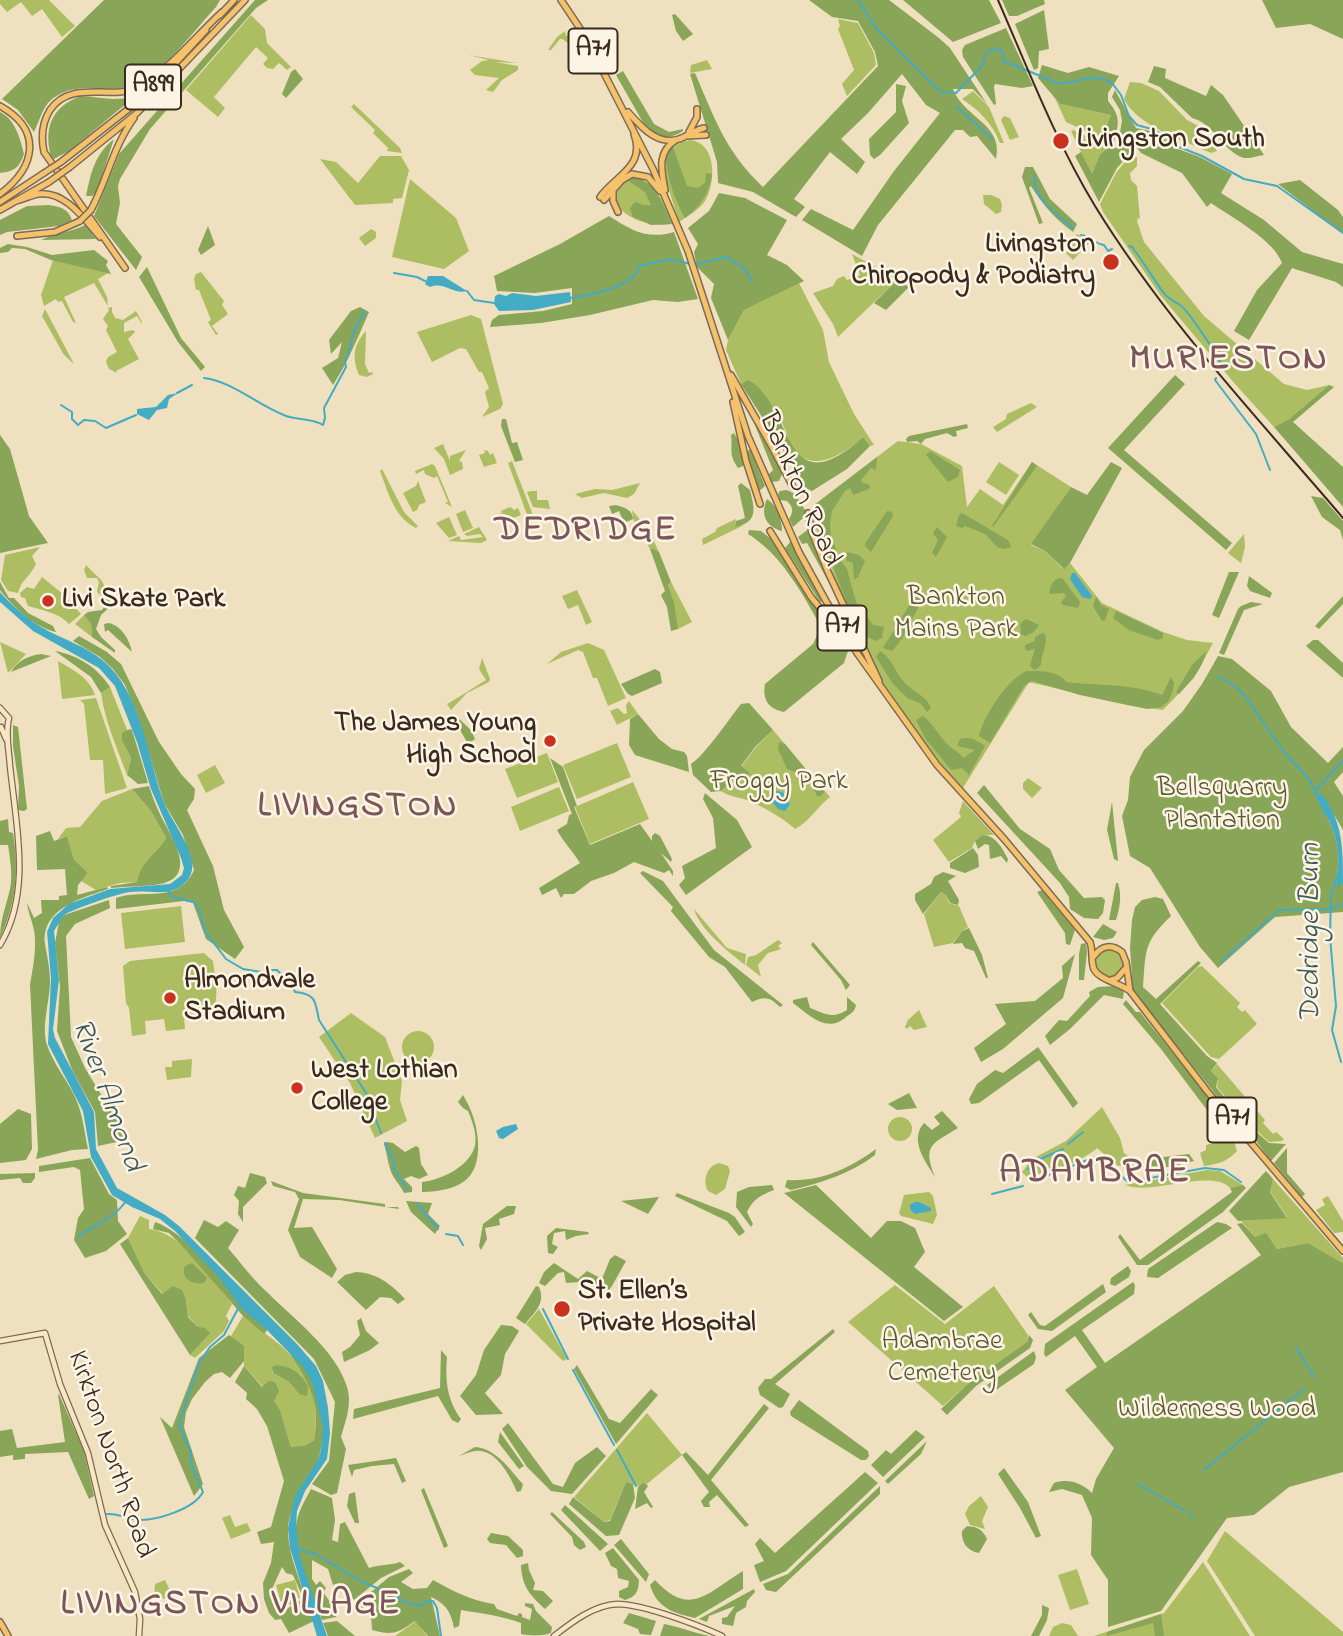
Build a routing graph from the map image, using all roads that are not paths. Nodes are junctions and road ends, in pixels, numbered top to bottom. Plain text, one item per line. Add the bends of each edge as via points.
1 (234, 0) edge
2 (245, 0) edge
3 (561, 0) edge
4 (222, 12) junction
5 (622, 104) junction
6 (0, 106) edge
7 (697, 108) dead end
8 (625, 112) junction
9 (138, 113) junction
10 (704, 128) dead end
11 (687, 134) junction
12 (706, 135) dead end
13 (679, 138) junction
14 (613, 191) junction
15 (0, 194) edge
16 (16, 201) junction
17 (0, 202) edge
18 (668, 202) junction
19 (0, 210) edge
20 (618, 212) dead end
21 (17, 236) dead end
22 (107, 244) junction
23 (125, 268) dead end
24 (722, 356) junction
25 (726, 369) junction
26 (793, 487) dead end
27 (760, 504) dead end
28 (808, 513) dead end
29 (770, 531) dead end
30 (857, 653) junction
31 (889, 701) junction
32 (1, 711) edge
33 (7, 724) junction
34 (0, 727) edge
35 (7, 742) junction
36 (1090, 942) junction
37 (0, 945) edge
38 (1105, 947) junction
39 (1094, 956) junction
40 (1126, 968) junction
41 (1111, 980) junction
42 (1130, 991) junction
43 (1343, 1251) edge
44 (0, 1341) edge
45 (0, 1622) edge
46 (8, 1636) edge
47 (139, 1636) edge
48 (555, 1636) edge
49 (722, 1636) edge

1 - 4 main road, A899
2 - 9 main road, A899
3 - 5 main road, Bankton Road / A71
4 - 17 main road, A899, bridge via 145,96 61,162
4 - 22 main road via 143,85 121,92 69,95 54,105 45,119 44,152
5 - 8 main road, Bankton Road / A71
5 - 13 main road via 652,136
6 - 15 main road via 20,120 30,153 22,173
7 - 11 main road
8 - 14 main road via 638,153 602,198
8 - 18 main road, Bankton Road / A71
9 - 16 main road, A899, bridge via 70,167
9 - 21 main road, bridge via 116,148 91,210 80,221 55,232
10 - 11 main road
11 - 12 main road
11 - 13 main road
13 - 18 main road via 661,156
14 - 18 main road via 622,180 639,174 648,177
14 - 20 main road
16 - 19 main road, A899
16 - 22 main road via 50,194 77,211
18 - 24 main road, Bankton Road / A71
22 - 23 main road
24 - 25 main road, Bankton Road / A71
24 - 26 main road
25 - 27 main road
25 - 30 main road, Bankton Road / A71 via 765,477 799,552
28 - 31 main road via 828,572
29 - 30 main road via 811,597
30 - 31 main road, Bankton Road / A71
31 - 36 main road, Bankton Road / A71 via 937,765
32 - 33 main road via 8,716
33 - 34 main road
33 - 35 main road
34 - 35 main road
35 - 37 main road via 20,881 15,910
36 - 38 main road
36 - 39 main road, Bankton Road / A71
38 - 39 main road
38 - 40 main road via 1122,952
39 - 41 main road, A71 via 1096,974
40 - 41 main road
40 - 42 main road, A71
41 - 42 main road, A71
42 - 43 main road, A71
44 - 47 main road, Kirkton North Road via 45,1332 88,1454 105,1525 135,1592
45 - 46 main road
48 - 49 main road via 590,1611 615,1604 648,1610

